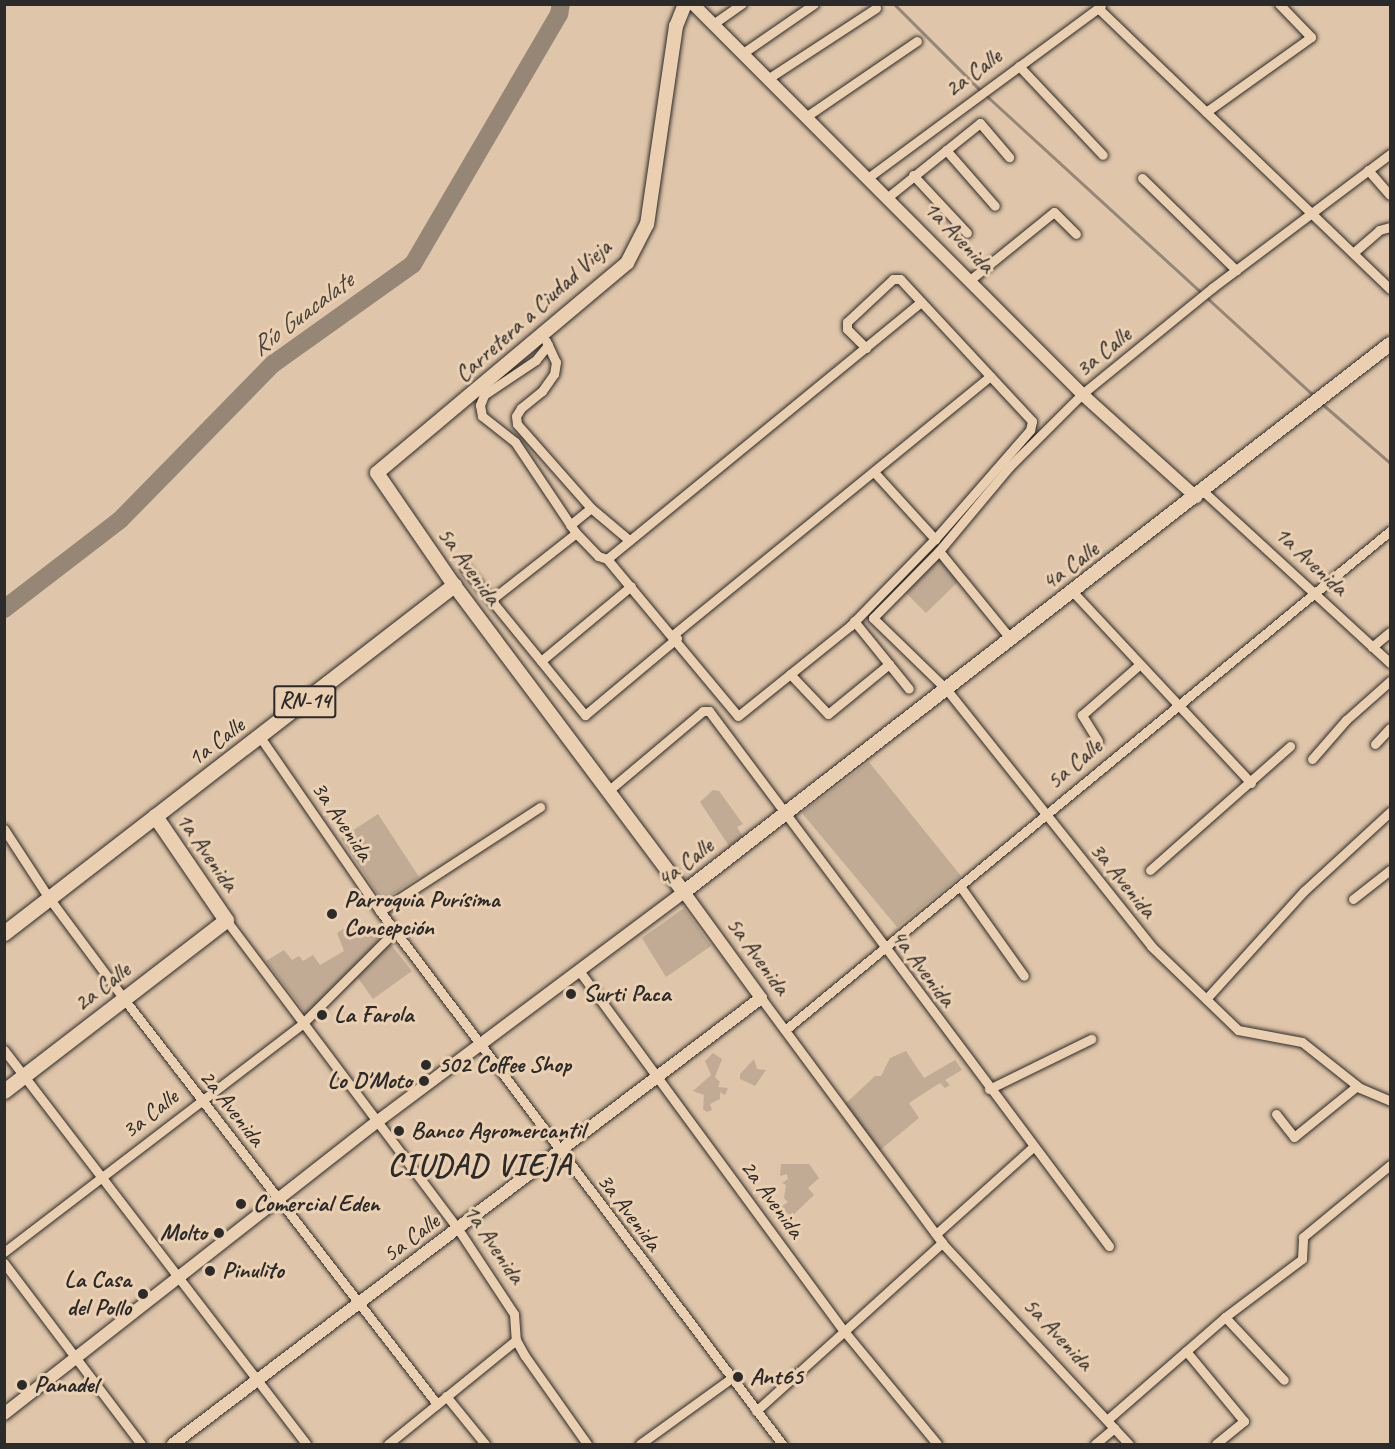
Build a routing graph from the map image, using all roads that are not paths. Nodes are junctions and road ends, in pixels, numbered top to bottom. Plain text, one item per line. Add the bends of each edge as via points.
1 (685, 4) edge
2 (693, 4) edge
3 (742, 4) edge
4 (814, 4) edge
5 (1279, 4) edge
6 (1100, 6) edge
7 (876, 8) dead end
8 (713, 24) junction
9 (917, 41) dead end
10 (743, 53) junction
11 (1019, 66) junction
12 (769, 78) junction
13 (1206, 112) junction
14 (807, 116) junction
15 (946, 150) junction
16 (1390, 154) edge
17 (1103, 155) dead end
18 (1009, 158) dead end
19 (1368, 170) junction
20 (913, 175) junction
21 (869, 177) junction
22 (1142, 178) dead end
23 (1390, 195) edge
24 (888, 197) junction
25 (995, 206) dead end
26 (1310, 212) junction
27 (1390, 227) edge
28 (967, 233) dead end
29 (1076, 234) dead end
30 (1353, 253) junction
31 (1236, 270) junction
32 (970, 280) junction
33 (1390, 289) edge
34 (921, 302) junction
35 (545, 339) junction
36 (1390, 344) edge
37 (866, 348) junction
38 (990, 376) junction
39 (1082, 394) junction
40 (874, 472) junction
41 (377, 473) joint
42 (1199, 494) junction
43 (591, 508) junction
44 (573, 529) junction
45 (1390, 531) edge
46 (934, 539) junction
47 (629, 540) junction
48 (939, 551) junction
49 (607, 559) junction
50 (465, 568) dead end
51 (454, 585) junction
52 (631, 586) junction
53 (1073, 592) junction
54 (1313, 595) junction
55 (491, 600) junction
56 (873, 618) joint
57 (854, 621) junction
58 (1390, 632) edge
59 (675, 636) junction
60 (1010, 638) junction
61 (1372, 647) junction
62 (541, 660) junction
63 (1390, 663) edge
64 (889, 664) junction
65 (1139, 665) junction
66 (790, 674) junction
67 (1390, 681) edge
68 (909, 689) dead end
69 (946, 690) junction
70 (1176, 706) junction
71 (1390, 728) edge
72 (261, 737) junction
73 (1098, 741) dead end
74 (1375, 744) dead end
75 (1290, 746) dead end
76 (1312, 759) dead end
77 (1251, 783) junction
78 (608, 791) junction
79 (540, 807) dead end
80 (1390, 812) edge
81 (786, 814) junction
82 (1046, 815) junction
83 (155, 816) junction
84 (4, 829) edge
85 (1150, 870) dead end
86 (1390, 870) edge
87 (960, 886) junction
88 (684, 892) junction
89 (49, 898) junction
90 (1353, 899) dead end
91 (380, 911) junction
92 (226, 920) junction
93 (395, 931) junction
94 (4, 933) edge
95 (882, 946) junction
96 (580, 972) junction
97 (1024, 976) dead end
98 (761, 998) junction
99 (124, 999) junction
100 (1206, 999) junction
101 (303, 1023) junction
102 (785, 1030) junction
103 (1091, 1039) dead end
104 (481, 1043) junction
105 (4, 1050) edge
106 (23, 1076) junction
107 (658, 1076) junction
108 (1357, 1086) junction
109 (989, 1089) junction
110 (4, 1091) edge
111 (200, 1100) junction
112 (1390, 1101) edge
113 (1276, 1114) dead end
114 (378, 1121) junction
115 (1032, 1147) junction
116 (559, 1152) junction
117 (1390, 1165) edge
118 (100, 1178) junction
119 (279, 1198) junction
120 (458, 1229) junction
121 (936, 1234) junction
122 (942, 1243) junction
123 (1109, 1246) dead end
124 (4, 1252) edge
125 (4, 1263) edge
126 (176, 1279) junction
127 (361, 1302) junction
128 (1225, 1317) junction
129 (844, 1331) junction
130 (516, 1340) junction
131 (1186, 1352) junction
132 (74, 1358) junction
133 (730, 1378) junction
134 (256, 1379) junction
135 (1284, 1380) dead end
136 (446, 1396) junction
137 (437, 1404) junction
138 (756, 1411) junction
139 (4, 1414) edge
140 (1107, 1420) junction
141 (1114, 1428) junction
142 (141, 1444) edge
143 (173, 1444) edge
144 (306, 1444) edge
145 (388, 1444) edge
146 (485, 1444) edge
147 (587, 1444) edge
148 (640, 1444) edge
149 (782, 1444) edge
150 (937, 1444) edge
151 (1095, 1444) edge
152 (1130, 1444) edge
153 (1216, 1444) edge

1 - 35 main road, Carretera a Ciudad Vieja via 676,26 646,224 627,263
2 - 8 street, 1a Avenida
3 - 8 street
4 - 10 street
5 - 13 street via 1311,37
6 - 11 street, 2a Calle
6 - 13 street
7 - 12 street
8 - 10 street, 1a Avenida
9 - 14 street
10 - 12 street, 1a Avenida
11 - 17 street
11 - 21 street, 2a Calle
12 - 14 street, 1a Avenida
13 - 26 street
14 - 21 street, 1a Avenida
15 - 18 street via 980,123
15 - 20 street
15 - 25 street
16 - 19 street, 3a Calle
19 - 23 street
19 - 26 street, 3a Calle
20 - 24 street
20 - 28 street
21 - 24 street, 1a Avenida
22 - 31 street
24 - 32 street, 1a Avenida
26 - 30 street
26 - 31 street, 3a Calle
27 - 30 street via 1379,230
29 - 32 street via 1054,212
30 - 33 street
31 - 39 street, 3a Calle
32 - 39 street, 1a Avenida
34 - 37 street
34 - 37 street via 900,279 892,279 847,322 847,329
34 - 38 street
35 - 41 main road, Carretera a Ciudad Vieja
35 - 43 street via 556,362 554,374 521,408 517,424
35 - 44 street via 536,360 484,395 480,405 482,416 515,442
36 - 42 main road, 4a Calle
37 - 47 street
38 - 40 street
38 - 46 street via 1032,421 1030,430
39 - 42 street, 1a Avenida
39 - 48 street, 3a Calle via 1009,467
40 - 46 street
40 - 59 street
41 - 51 main road, 5a Avenida
42 - 53 main road, 4a Calle
42 - 54 street, 1a Avenida
43 - 44 street
43 - 47 street
44 - 49 street via 597,556
44 - 55 street
45 - 54 street, 5a Calle
46 - 57 street
47 - 49 street
48 - 56 street, 3a Calle
48 - 60 street
49 - 52 street
50 - 55 street
51 - 72 main road, 1a Calle / RN-14
51 - 78 main road, 5a Avenida
52 - 59 street
52 - 62 street
53 - 60 main road, 4a Calle
53 - 65 street
54 - 61 street, 1a Avenida
54 - 70 street, 5a Calle
55 - 62 street
56 - 69 street, 3a Avenida
57 - 64 street
57 - 66 street
58 - 61 street
59 - 62 street via 585,715
59 - 66 street via 738,716
60 - 69 main road, 4a Calle
61 - 63 street, 1a Avenida
64 - 66 street via 828,714
64 - 68 street
65 - 70 street
65 - 73 street via 1082,715
67 - 76 street via 1346,720
69 - 81 main road, 4a Calle
69 - 82 street, 3a Avenida
70 - 77 street
70 - 82 street, 5a Calle
71 - 74 street
72 - 83 main road, 1a Calle / RN-14
72 - 91 street, 3a Avenida
75 - 77 street
77 - 85 street
78 - 81 street, 4a Avenida via 703,711 709,711
78 - 88 main road, 5a Avenida
79 - 91 street
80 - 100 street via 1304,891
81 - 88 main road, 4a Calle
81 - 95 street, 4a Avenida
82 - 87 street, 5a Calle
82 - 100 street, 3a Avenida via 1151,946
83 - 89 main road, 1a Calle / RN-14
83 - 92 main road, 1a Avenida
84 - 89 street, 2a Avenida
86 - 90 street
87 - 95 street, 5a Calle
87 - 97 street
88 - 96 street, 4a Calle
88 - 98 street, 5a Avenida
89 - 94 main road, 1a Calle / RN-14
89 - 99 street, 2a Avenida
91 - 93 street, 3a Avenida
92 - 99 main road, 2a Calle
92 - 101 street, 1a Avenida
93 - 101 street, 3a Calle
93 - 104 street, 3a Avenida
95 - 102 street, 5a Calle
95 - 109 street, 4a Avenida
96 - 104 street, 4a Calle
96 - 107 street, 2a Avenida
98 - 102 street, 5a Avenida
98 - 107 street, 5a Calle
99 - 106 main road, 2a Calle
99 - 111 street, 2a Avenida
100 - 108 street, 3a Avenida via 1238,1030 1302,1042
101 - 111 street, 3a Calle
101 - 114 street, 1a Avenida
102 - 121 street, 5a Avenida
103 - 109 street
104 - 114 street, 4a Calle
104 - 116 street, 3a Avenida
105 - 106 street
106 - 110 main road, 2a Calle
106 - 118 street
107 - 116 street, 5a Calle
107 - 129 street, 2a Avenida
108 - 112 street, 3a Avenida
108 - 113 street via 1294,1137
109 - 115 street, 4a Avenida
111 - 118 street, 3a Calle
111 - 119 street, 2a Avenida
114 - 119 street, 4a Calle
114 - 120 street, 1a Avenida
115 - 121 street
115 - 123 street, 4a Avenida
116 - 120 street, 5a Calle
116 - 133 street, 3a Avenida
117 - 128 street via 1303,1237 1302,1259
118 - 124 street, 3a Calle
118 - 126 street
119 - 126 street, 4a Calle
119 - 127 street, 2a Avenida
120 - 127 street, 5a Calle
120 - 130 street, 1a Avenida via 514,1314
121 - 122 street, 5a Avenida
122 - 129 street
122 - 140 street, 5a Avenida
125 - 132 street
126 - 132 street, 4a Calle
126 - 134 street
127 - 134 street, 5a Calle
127 - 137 street, 2a Avenida
128 - 131 street
128 - 135 street
129 - 138 street
129 - 150 street, 2a Avenida
130 - 136 street
130 - 147 street, 1a Avenida
131 - 140 street
131 - 153 street via 1244,1421
132 - 139 street, 4a Calle
132 - 142 street
133 - 138 street, 3a Avenida
133 - 148 street
134 - 143 street, 5a Calle
134 - 144 street
136 - 137 street
136 - 146 street
137 - 145 street
138 - 149 street, 3a Avenida
140 - 141 street, 5a Avenida
141 - 151 street
141 - 152 street, 5a Avenida

